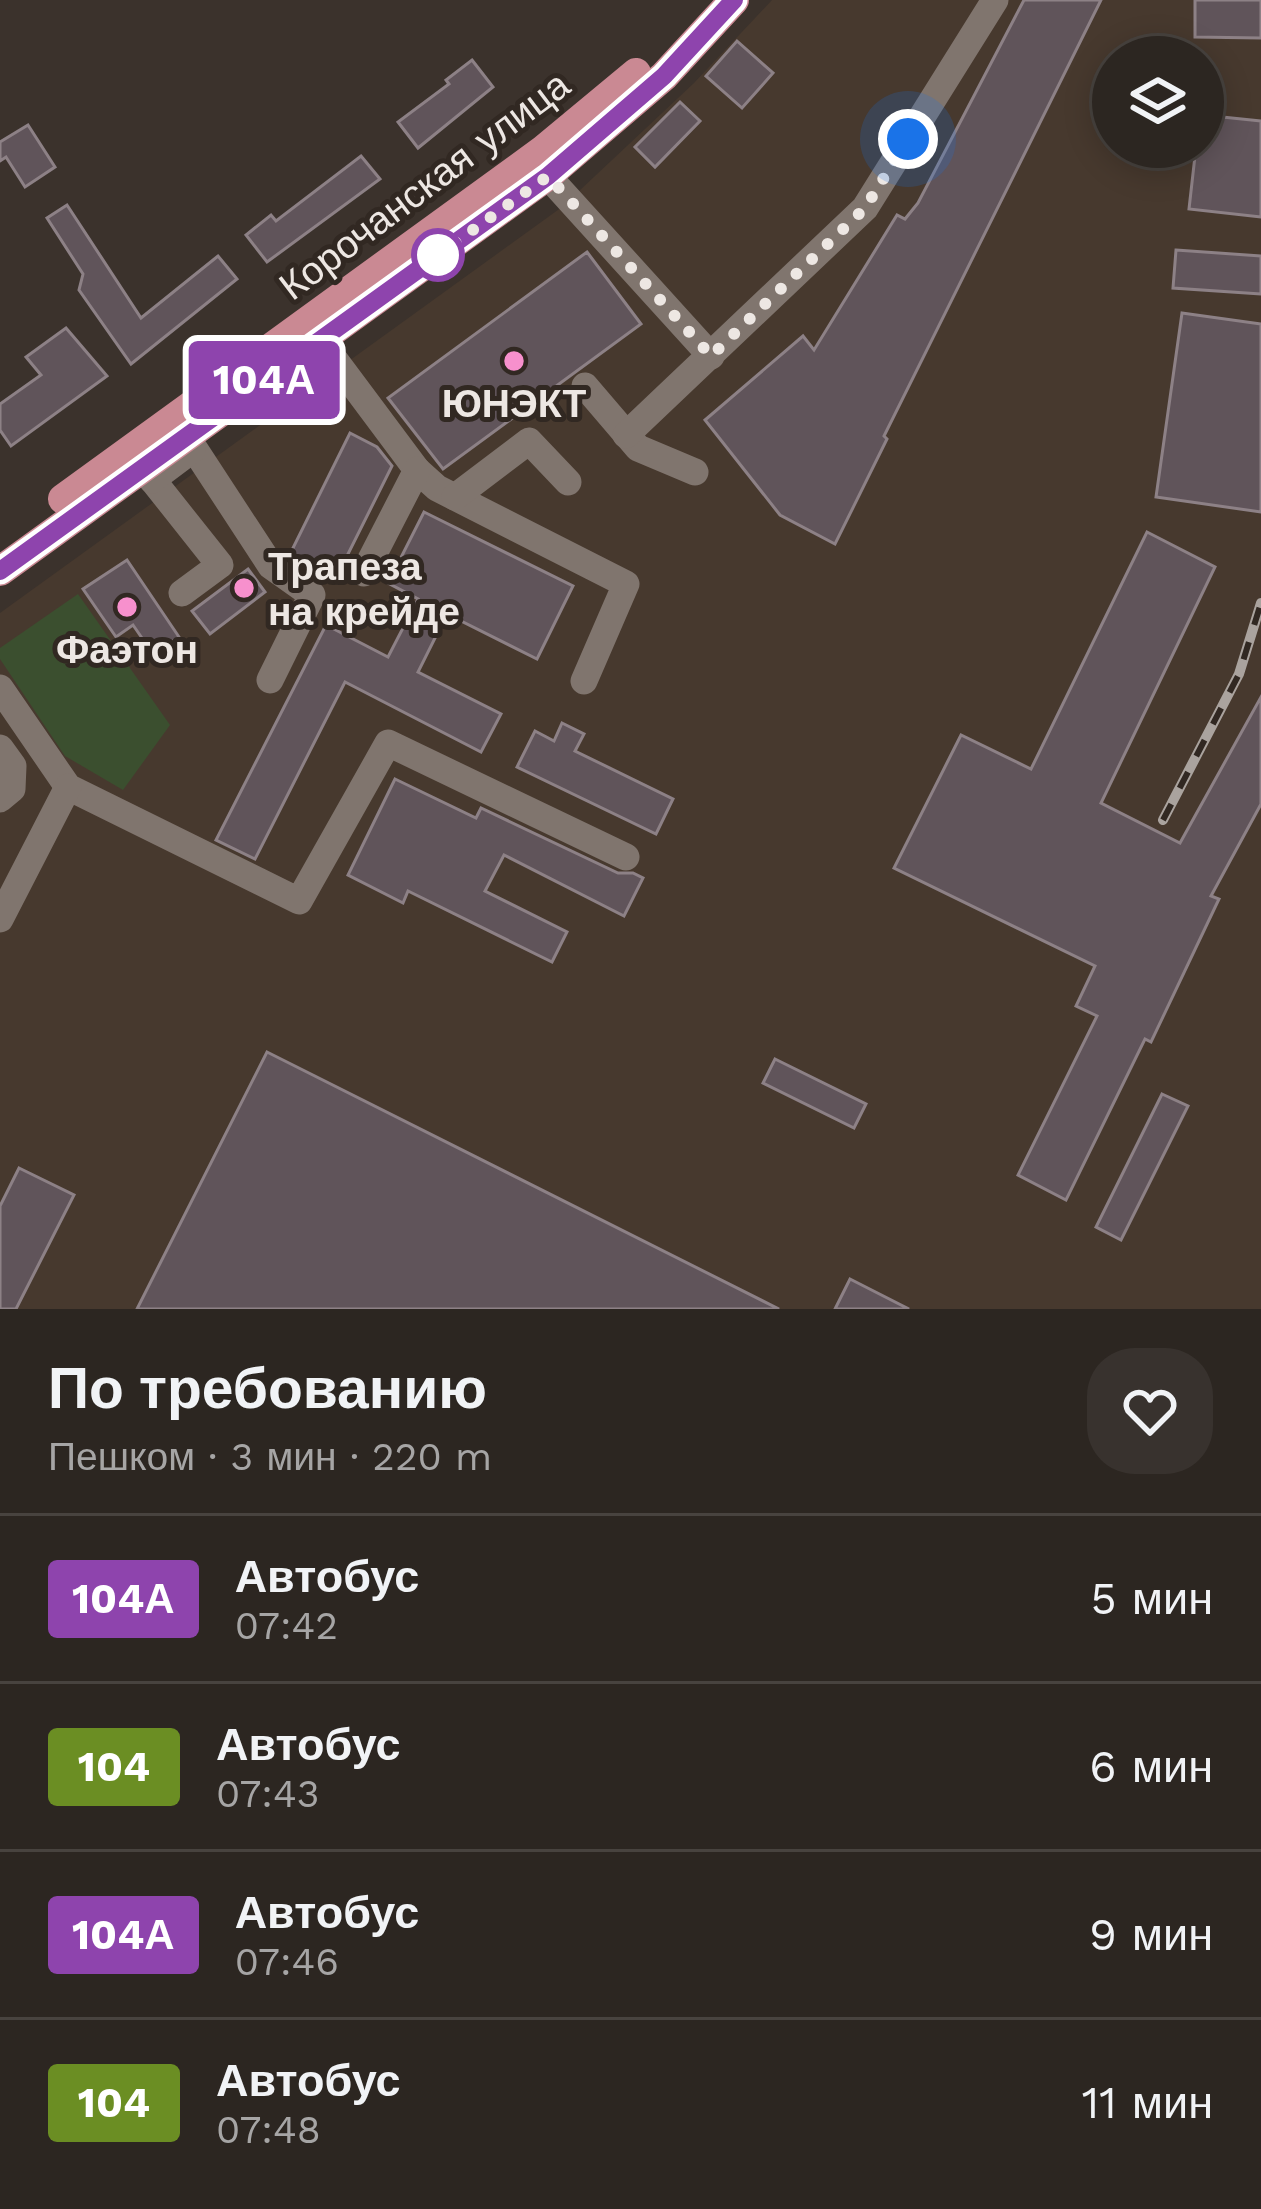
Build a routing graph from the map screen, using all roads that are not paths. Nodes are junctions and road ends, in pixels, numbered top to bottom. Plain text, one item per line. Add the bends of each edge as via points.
1 (707, 0) edge
2 (734, 0) edge
3 (995, 0) edge
4 (539, 167) junction
5 (323, 344) junction
6 (711, 356) junction
7 (585, 386) dead end
8 (626, 434) junction
9 (191, 442) junction
10 (417, 470) junction
11 (695, 472) dead end
12 (148, 474) junction
13 (568, 482) dead end
14 (454, 497) junction
15 (0, 545) edge
16 (0, 571) edge
17 (364, 573) dead end
18 (182, 593) dead end
19 (271, 680) dead end
20 (584, 681) dead end
21 (0, 688) edge
22 (0, 748) edge
23 (68, 787) junction
24 (6, 794) edge
25 (48, 825) junction
26 (626, 857) dead end
27 (0, 919) edge

1 - 4 main road, Корочанская улица
2 - 4 main road, Корочанская улица via 664,76
3 - 6 lane via 865,208
4 - 5 main road, Корочанская улица
4 - 6 lane
4 - 15 main road, Корочанская улица
5 - 9 main road, Корочанская улица
5 - 10 lane
6 - 8 lane
7 - 8 lane
8 - 11 lane via 638,448
9 - 12 main road, Корочанская улица
9 - 19 lane via 271,566 312,595
10 - 14 lane
10 - 17 lane
12 - 16 main road, Корочанская улица
12 - 18 lane via 220,565
13 - 14 lane via 529,441
14 - 20 lane via 626,584
21 - 23 lane
22 - 24 lane via 13,766
23 - 25 lane
23 - 26 lane via 299,901 388,742
24 - 25 lane
25 - 27 lane

